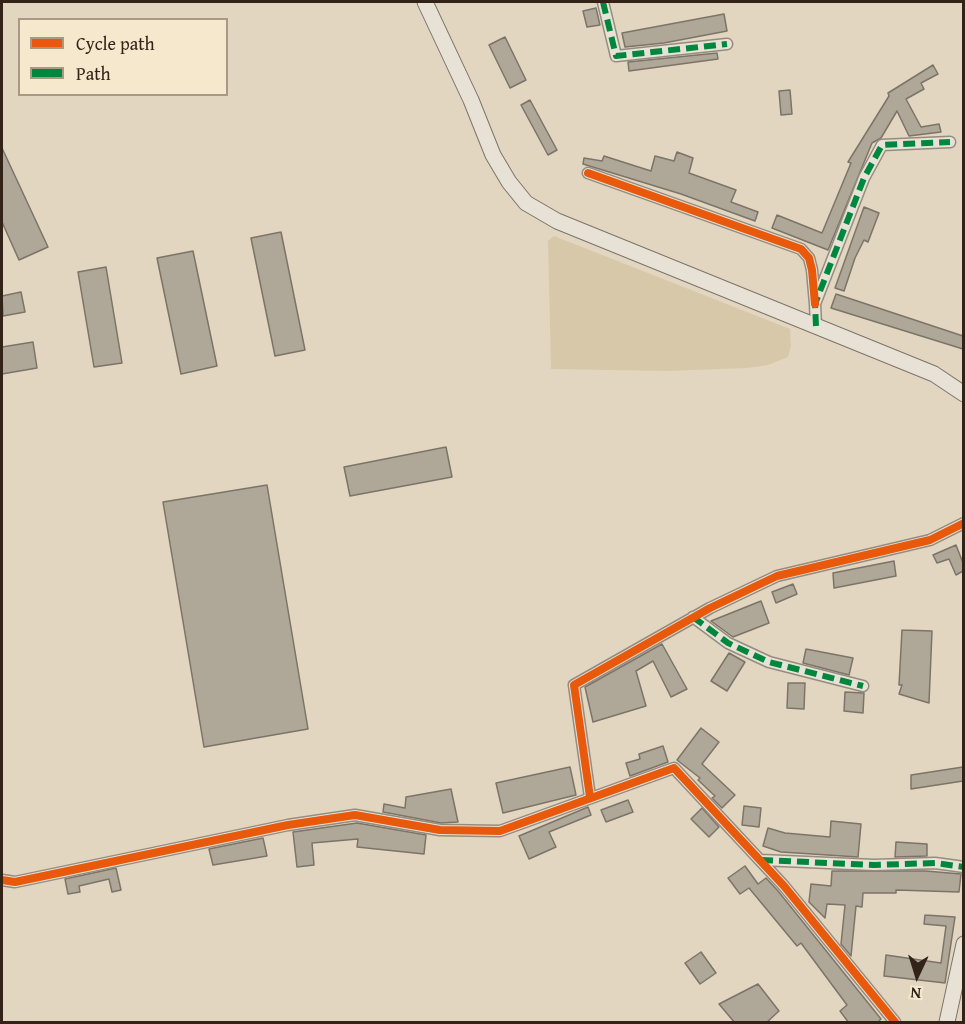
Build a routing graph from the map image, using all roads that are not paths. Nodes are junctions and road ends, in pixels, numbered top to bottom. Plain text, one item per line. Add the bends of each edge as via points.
1 (425, 2) edge
2 (603, 2) edge
3 (727, 44) dead end
4 (950, 142) dead end
5 (588, 173) dead end
6 (815, 304) junction
7 (816, 326) junction
8 (963, 394) edge
9 (963, 523) edge
10 (693, 617) junction
11 (863, 686) dead end
12 (590, 798) junction
13 (760, 860) junction
14 (963, 867) edge
15 (2, 880) edge
16 (963, 945) edge
17 (896, 1023) edge
18 (947, 1023) edge

1 - 7 main road via 493,155 526,203 550,218
2 - 3 street via 616,57
4 - 6 street via 882,145 864,178
5 - 6 street via 801,249 809,258
6 - 7 street
7 - 8 main road via 934,374
9 - 10 street via 930,540 777,576
10 - 11 street via 728,644 769,662
10 - 12 street via 574,685
12 - 13 street via 674,768
12 - 15 street via 500,831 440,830 354,815 15,882
13 - 14 street via 874,866 935,863
13 - 17 street
16 - 18 main road

